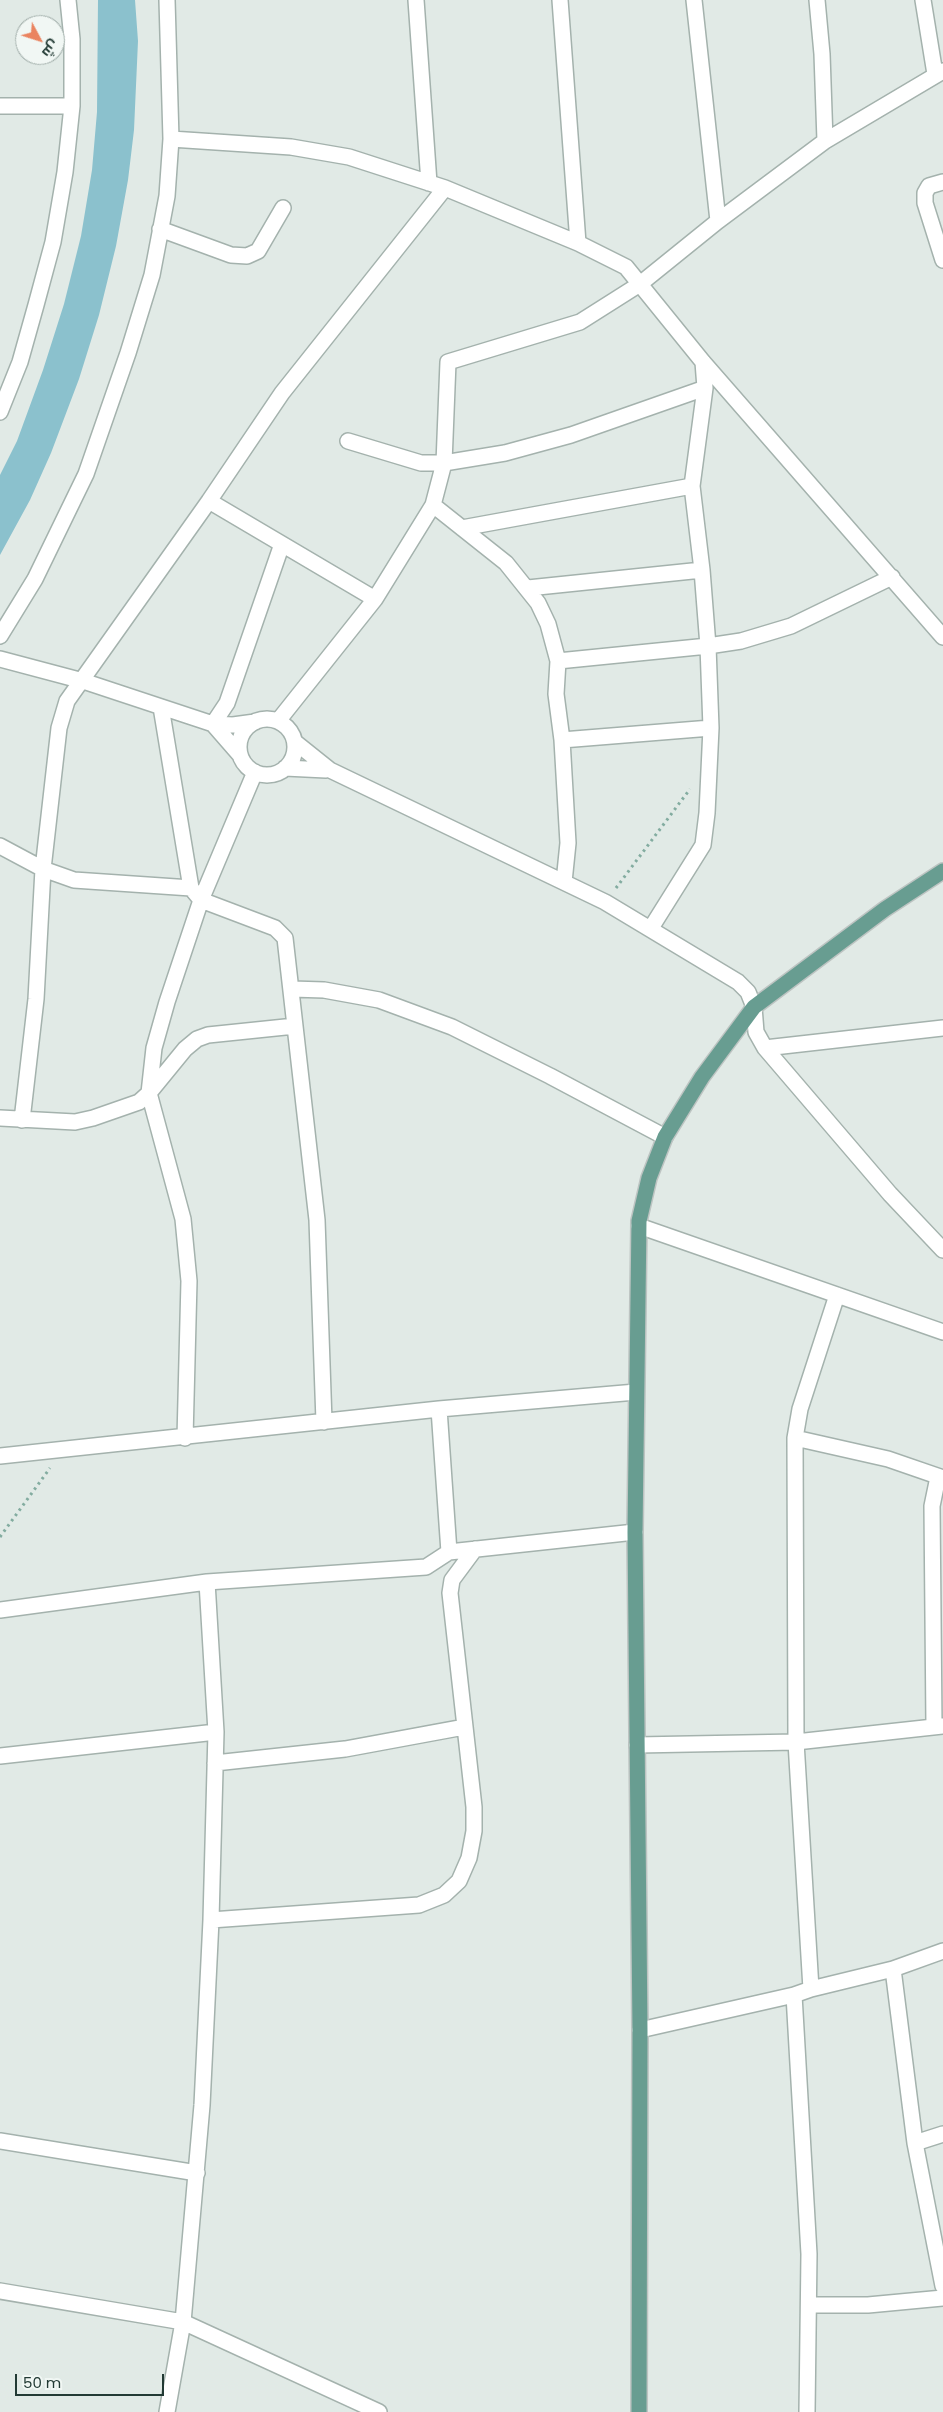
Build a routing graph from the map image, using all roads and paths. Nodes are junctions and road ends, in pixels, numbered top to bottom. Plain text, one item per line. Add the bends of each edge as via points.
1 (68, 0) edge
2 (167, 0) edge
3 (416, 0) edge
4 (560, 0) edge
5 (694, 0) edge
6 (817, 0) edge
7 (923, 0) edge
8 (939, 73) edge
9 (0, 106) edge
10 (72, 106) junction
11 (170, 139) junction
12 (825, 141) junction
13 (943, 182) edge
14 (428, 183) junction
15 (445, 188) junction
16 (283, 208) dead end
17 (718, 221) junction
18 (160, 230) junction
19 (578, 243) junction
20 (943, 260) edge
21 (640, 284) junction
22 (703, 362) junction
23 (705, 388) junction
24 (0, 412) edge
25 (348, 441) dead end
26 (444, 463) junction
27 (692, 486) junction
28 (209, 501) junction
29 (433, 505) junction
30 (462, 528) junction
31 (282, 544) junction
32 (702, 570) junction
33 (892, 577) junction
34 (528, 588) junction
35 (375, 598) junction
36 (0, 636) edge
37 (943, 637) edge
38 (708, 646) junction
39 (0, 659) edge
40 (558, 661) junction
41 (83, 681) junction
42 (161, 707) junction
43 (278, 721) junction
44 (255, 722) junction
45 (212, 724) junction
46 (711, 728) junction
47 (562, 740) junction
48 (295, 742) junction
49 (240, 755) junction
50 (285, 768) junction
51 (330, 770) junction
52 (256, 772) junction
53 (693, 786) dead end
54 (0, 846) edge
55 (43, 869) junction
56 (943, 871) edge
57 (564, 882) junction
58 (191, 888) junction
59 (201, 900) junction
60 (605, 902) junction
61 (651, 928) junction
62 (292, 989) junction
63 (754, 1007) junction
64 (295, 1026) junction
65 (943, 1028) edge
66 (765, 1048) junction
67 (150, 1094) junction
68 (0, 1118) edge
69 (22, 1120) junction
70 (665, 1137) junction
71 (639, 1226) junction
72 (943, 1250) edge
73 (836, 1295) junction
74 (943, 1332) edge
75 (636, 1392) junction
76 (439, 1409) junction
77 (324, 1422) junction
78 (186, 1438) junction
79 (795, 1438) junction
80 (64, 1450) junction
81 (0, 1456) edge
82 (940, 1477) edge
83 (635, 1532) junction
84 (0, 1537) edge
85 (475, 1549) junction
86 (449, 1552) junction
87 (208, 1582) junction
88 (0, 1610) edge
89 (938, 1726) edge
90 (464, 1727) junction
91 (216, 1732) junction
92 (796, 1742) junction
93 (637, 1745) junction
94 (0, 1756) edge
95 (214, 1763) junction
96 (211, 1920) junction
97 (943, 1951) edge
98 (893, 1969) junction
99 (810, 1989) junction
100 (794, 1995) junction
101 (640, 2030) junction
102 (943, 2134) edge
103 (0, 2141) edge
104 (915, 2143) junction
105 (197, 2173) junction
106 (943, 2286) edge
107 (0, 2291) edge
108 (943, 2298) edge
109 (809, 2305) junction
110 (183, 2322) junction
111 (167, 2412) edge
112 (378, 2412) edge
113 (639, 2412) edge
114 (807, 2412) edge

1 - 10 street via 72,39
2 - 11 street
3 - 14 street
4 - 19 street
5 - 17 street
6 - 12 street
7 - 8 street
8 - 12 street
9 - 10 street
10 - 24 street via 53,242 20,362
11 - 14 street via 311,150 349,157
11 - 18 street via 167,196
12 - 17 street
13 - 20 street via 929,186 925,203
14 - 15 street
15 - 19 street
15 - 28 street via 282,393
16 - 18 street via 258,251 247,256 231,255
17 - 21 street
18 - 36 street via 146,293 86,474 35,579
19 - 21 street via 626,267
21 - 22 street
21 - 26 street via 580,322 448,362
22 - 23 street
22 - 33 street
23 - 26 street via 571,435 505,453
23 - 27 street
25 - 26 street via 421,463
26 - 29 street
27 - 30 street
27 - 32 street
28 - 31 street
28 - 41 street
29 - 30 street
29 - 35 street
30 - 34 street via 506,563
31 - 35 street
31 - 45 street via 226,703
32 - 34 street
32 - 38 street
33 - 37 street
33 - 38 street via 791,626 741,641
34 - 40 street via 548,624
35 - 43 street
38 - 40 street
38 - 46 street
39 - 41 street
40 - 47 street via 556,694
41 - 42 street
41 - 55 street via 67,702 59,728
42 - 45 street
42 - 58 street
43 - 44 street via 262,719
43 - 48 street via 291,733
44 - 45 street
44 - 49 street via 243,732
45 - 49 street
46 - 47 street
46 - 61 street via 703,845
47 - 57 street via 568,844
48 - 50 street via 291,761
48 - 51 street
49 - 52 street
50 - 51 street
50 - 52 street via 270,774
51 - 57 street
52 - 59 street
53 - 60 path
54 - 55 street
55 - 58 street via 74,880
55 - 69 street via 36,999
56 - 63 main road via 885,909
57 - 60 street
58 - 59 street
59 - 62 street via 275,928 286,938
59 - 67 street via 154,1048
60 - 61 street
61 - 63 street via 738,982 748,992
62 - 64 street
62 - 70 street via 324,990 380,1000 452,1027
63 - 66 street via 756,1032
63 - 70 main road via 702,1077
64 - 67 street via 208,1035 197,1039 186,1048
64 - 77 street via 317,1220
65 - 66 street
66 - 72 street via 890,1194
67 - 69 street via 139,1102 85,1121
67 - 78 street via 186,1248 189,1281
68 - 69 street
70 - 71 main road via 649,1178
71 - 73 street
71 - 75 main road
73 - 74 street
73 - 79 street via 800,1409
75 - 76 street
75 - 83 main road
76 - 77 street
76 - 86 street
77 - 78 street
78 - 80 street
79 - 82 street via 888,1459
79 - 92 street
80 - 81 street
80 - 84 path
82 - 89 street via 932,1506
83 - 85 street
83 - 93 main road
85 - 86 street
85 - 90 street via 452,1580 450,1594
86 - 87 street via 426,1568
87 - 88 street
87 - 91 street
89 - 92 street
90 - 95 street via 345,1749
90 - 96 street via 474,1831 469,1858 459,1881 444,1895 419,1905
91 - 94 street
91 - 95 street
92 - 93 street
92 - 99 street
93 - 101 main road
95 - 96 street
96 - 105 street
97 - 98 street
98 - 99 street
98 - 104 street
99 - 100 street
100 - 101 street
100 - 109 street
101 - 113 main road
102 - 104 street
103 - 105 street
104 - 106 street
105 - 110 street
107 - 110 street
108 - 109 street via 868,2305
109 - 114 street
110 - 111 street
110 - 112 street

